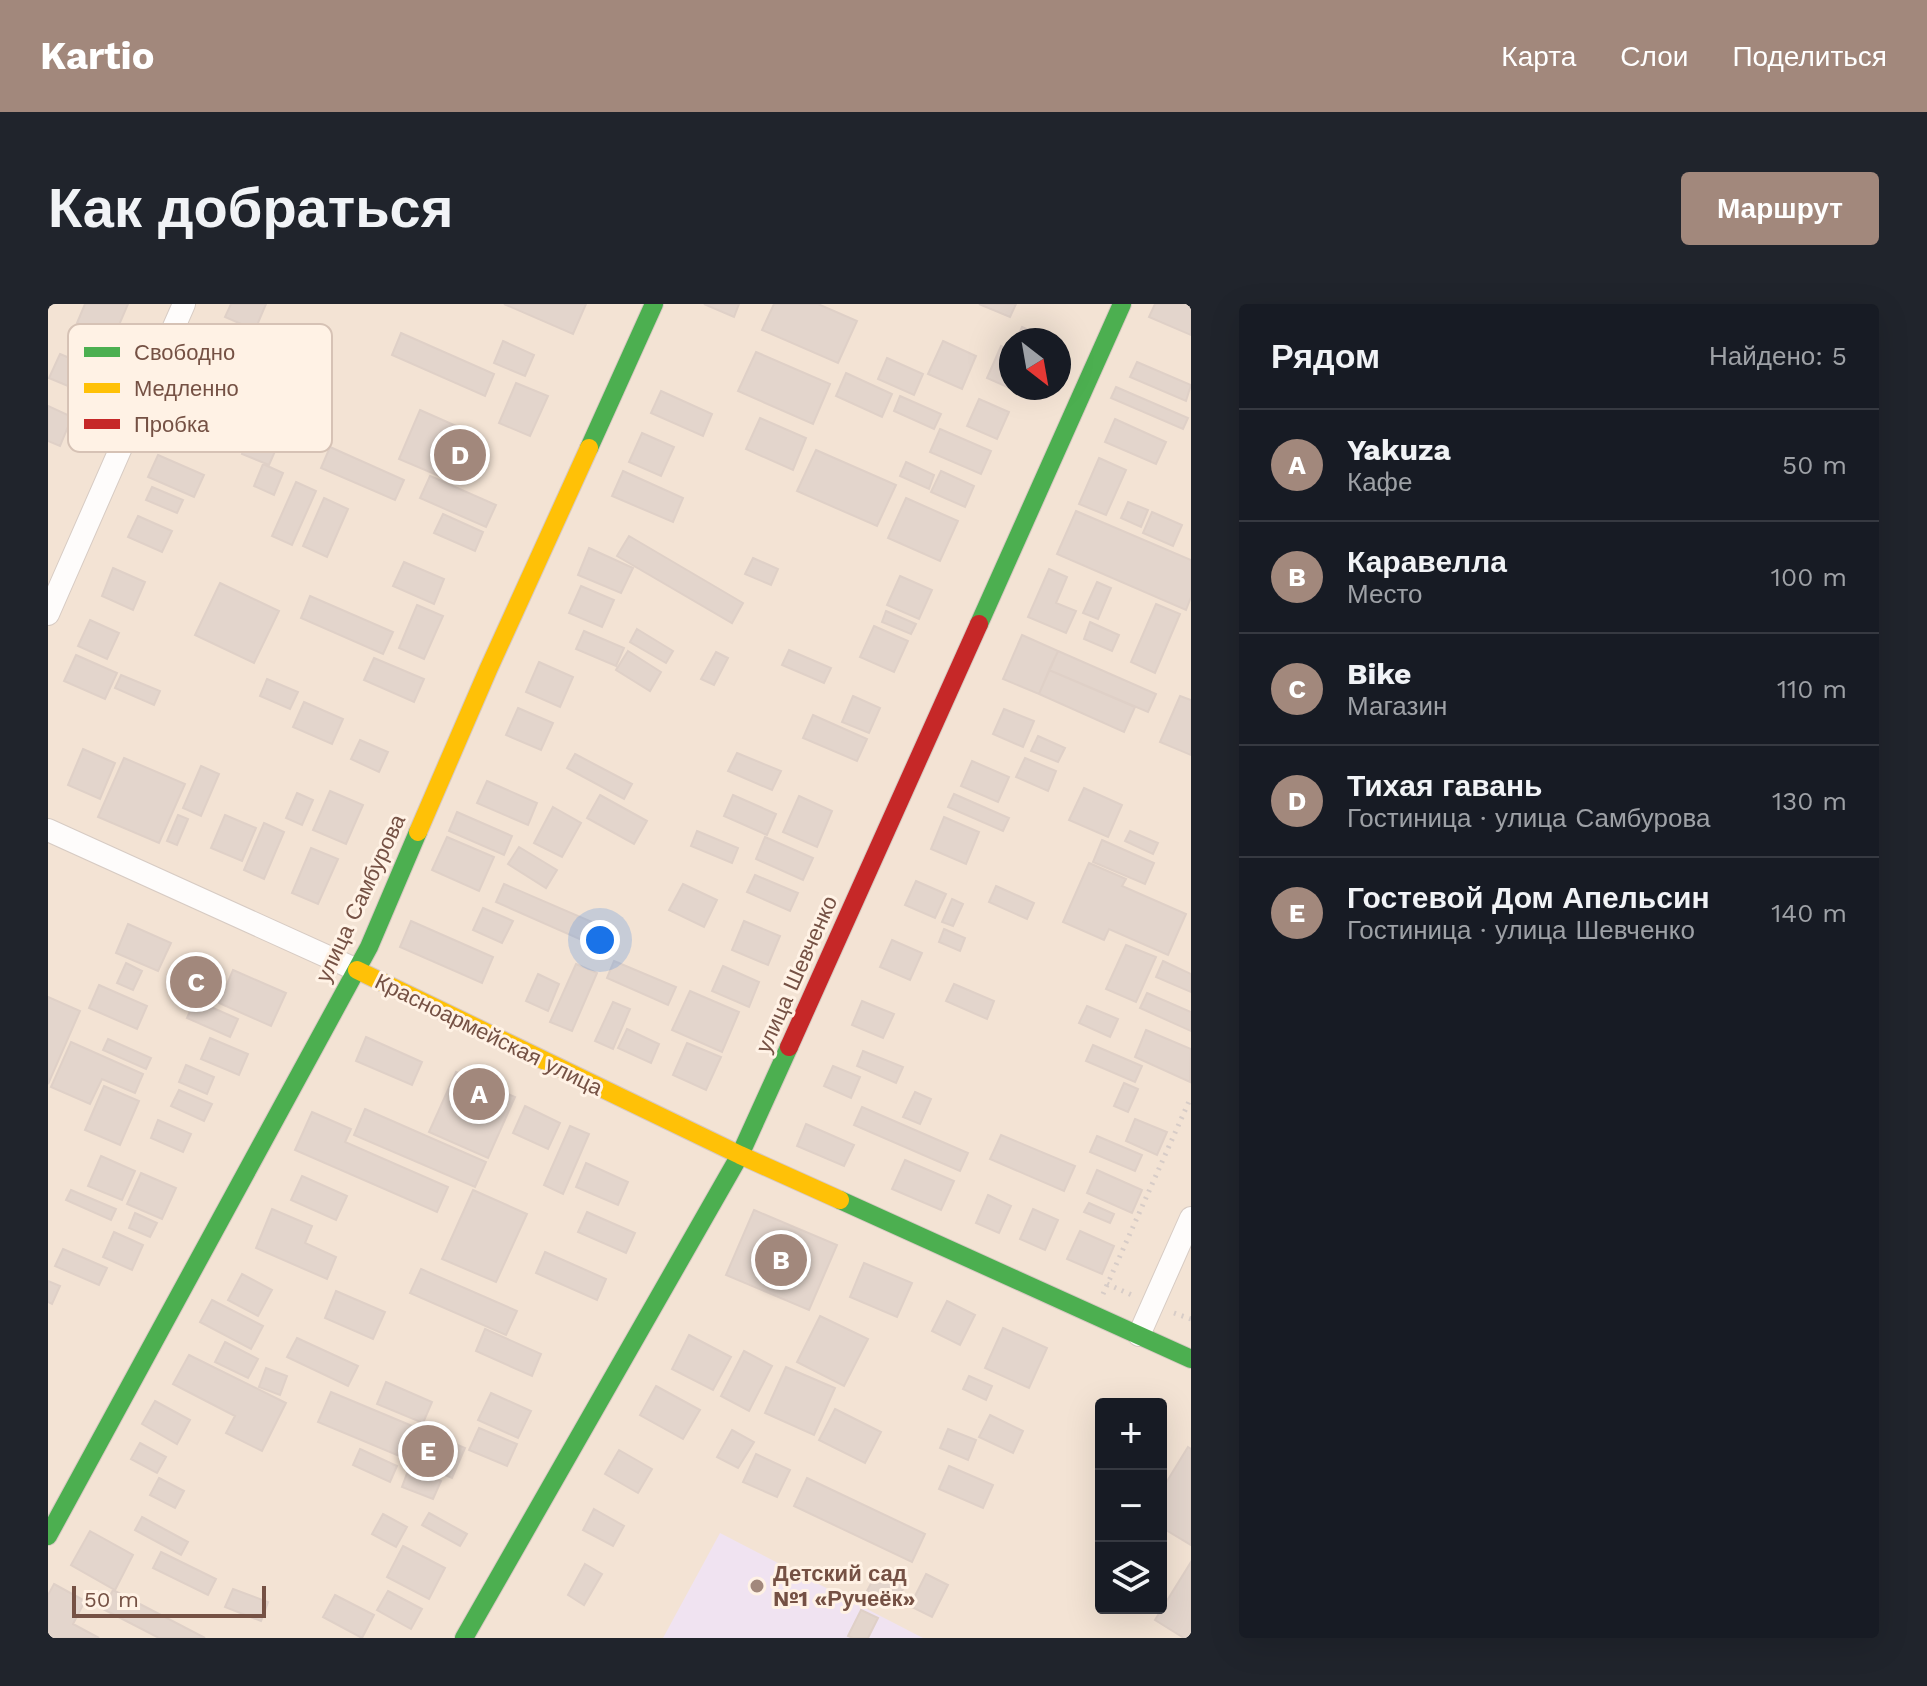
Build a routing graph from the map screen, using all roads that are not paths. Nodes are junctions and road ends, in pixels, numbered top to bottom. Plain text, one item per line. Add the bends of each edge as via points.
1 (184, 304) edge
2 (654, 304) edge
3 (1122, 304) edge
4 (175, 324) edge
5 (119, 452) edge
6 (48, 614) edge
7 (48, 830) edge
8 (357, 970) junction
9 (740, 1155) junction
10 (1191, 1218) edge
11 (1139, 1335) junction
12 (1191, 1359) edge
13 (48, 1536) edge
14 (464, 1638) edge

1 - 4 street
2 - 8 street, улица Самбурова
3 - 9 street, улица Шевченко
5 - 6 street
7 - 8 street, Красноармейская улица
8 - 9 street, Красноармейская улица
8 - 13 street, улица Самбурова
9 - 11 street, Красноармейская улица
9 - 14 street, улица Шевченко
10 - 11 street
11 - 12 street, Красноармейская улица

